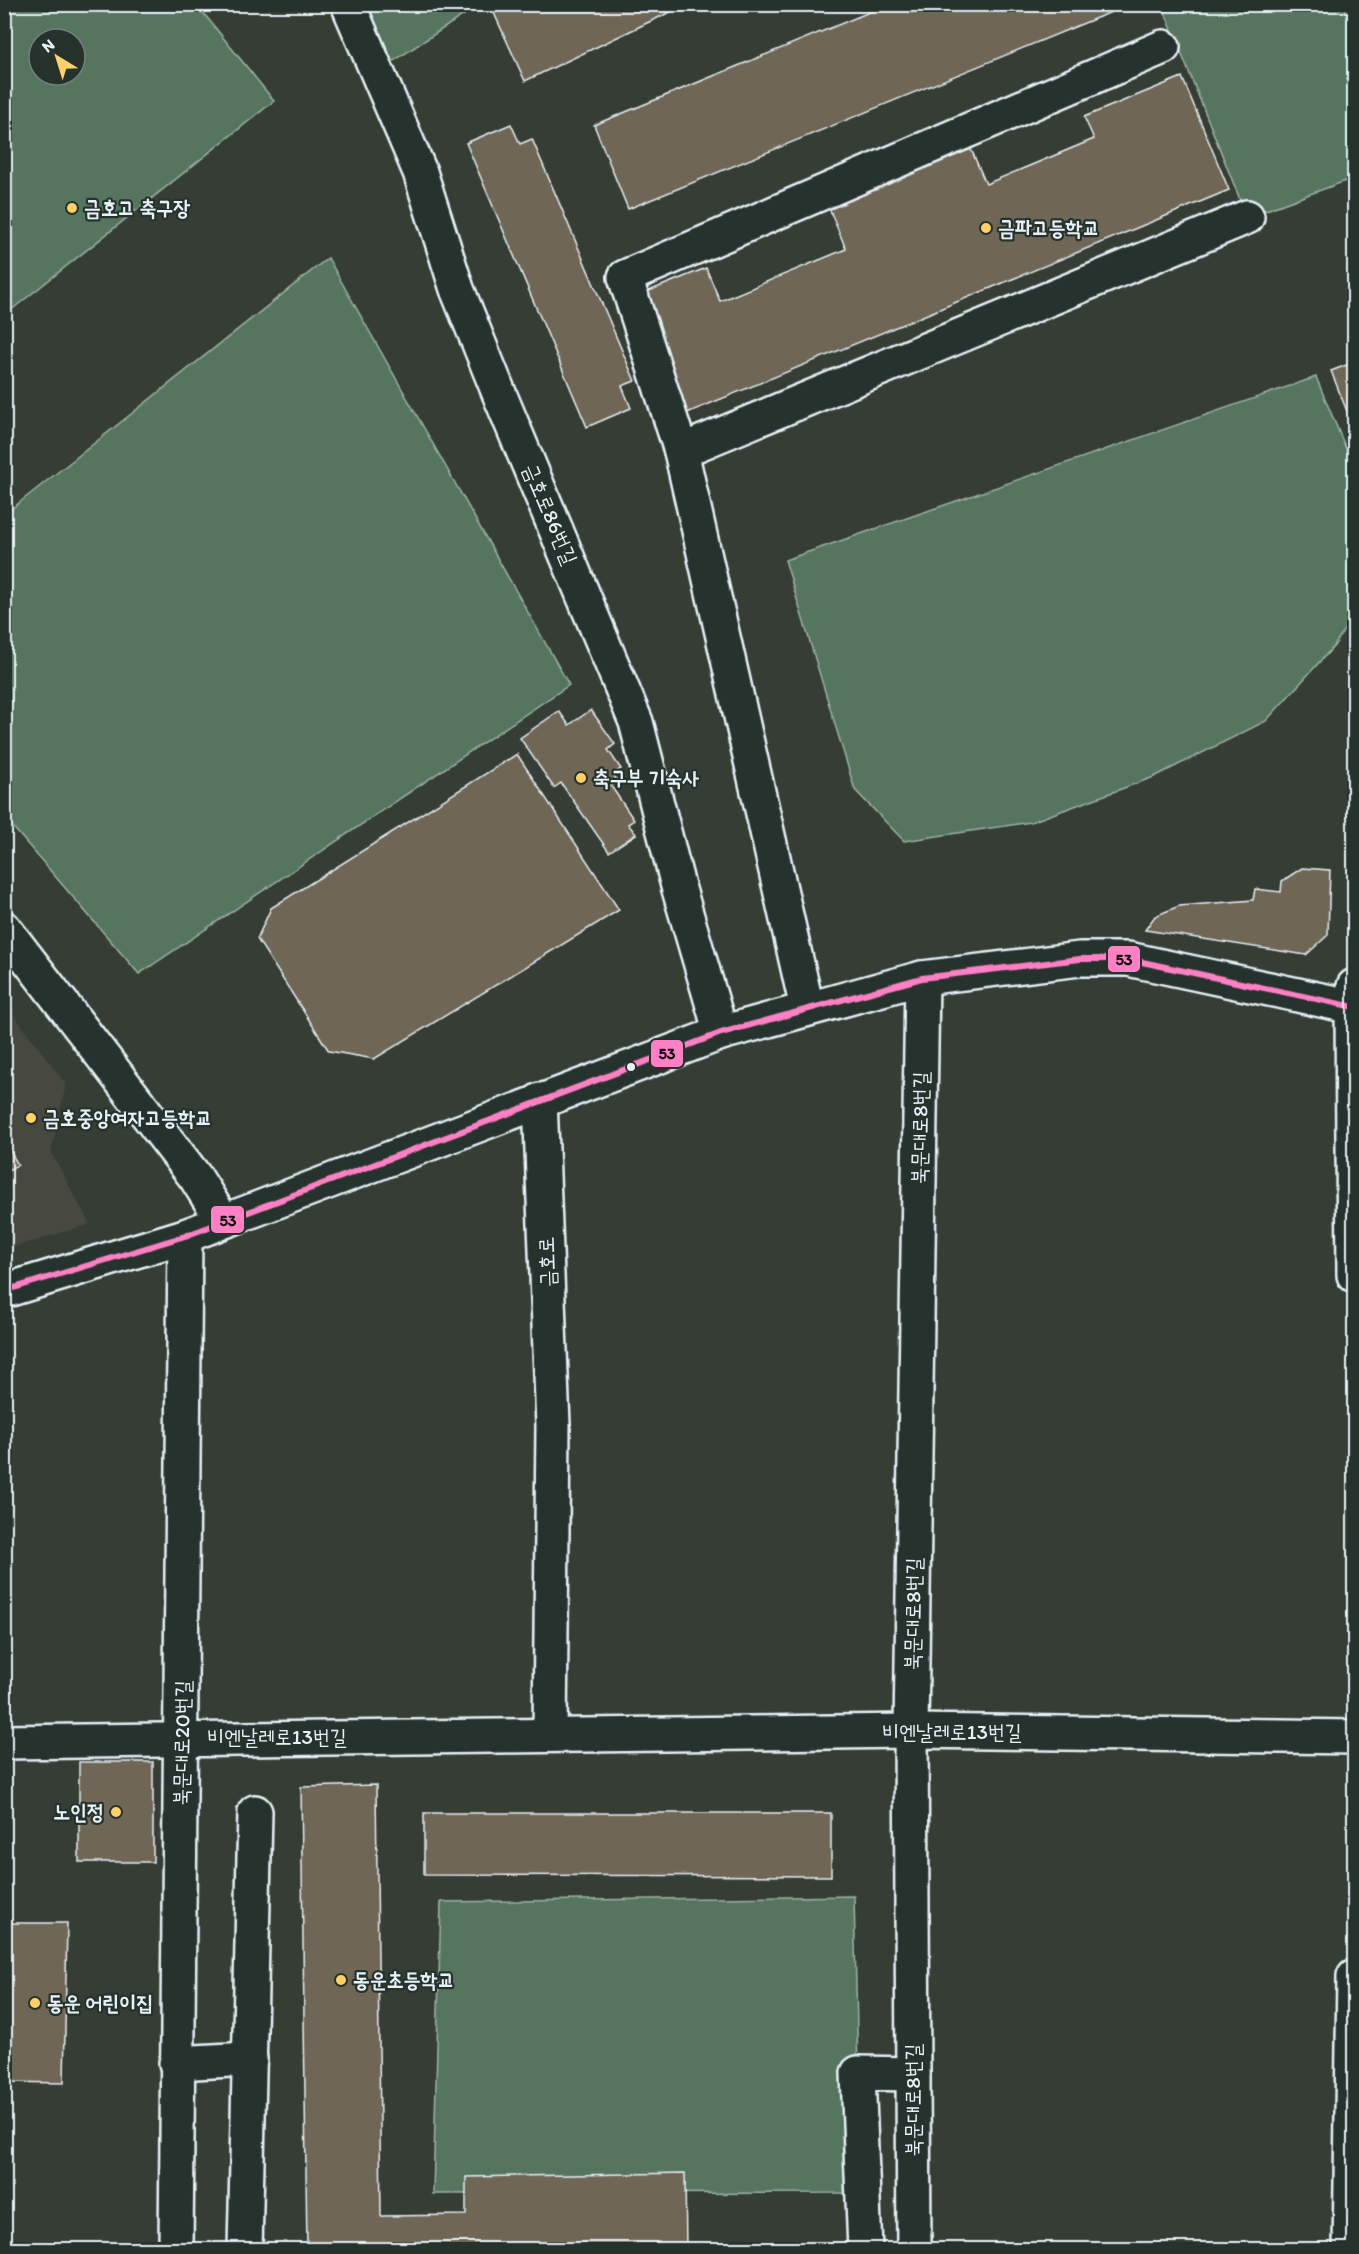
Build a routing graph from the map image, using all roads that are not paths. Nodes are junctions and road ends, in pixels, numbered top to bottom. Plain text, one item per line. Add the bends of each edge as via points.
1 (348, 4) edge
2 (1163, 47) dead end
3 (1248, 217) dead end
4 (681, 451) junction
5 (4, 928) edge
6 (922, 978) junction
7 (1354, 999) edge
8 (807, 1008) junction
9 (721, 1033) junction
10 (540, 1100) junction
11 (223, 1221) junction
12 (185, 1236) junction
13 (1354, 1275) edge
14 (4, 1291) edge
15 (911, 1731) junction
16 (550, 1735) junction
17 (182, 1737) junction
18 (1354, 1737) edge
19 (4, 1742) edge
20 (255, 1812) dead end
21 (1354, 1976) edge
22 (250, 2059) junction
23 (176, 2062) junction
24 (913, 2074) junction
25 (176, 2250) edge
26 (245, 2250) edge
27 (865, 2250) edge
28 (914, 2250) edge
29 (1350, 2250) edge

1 - 9 street, 금호로86번길 via 420,172 474,333 636,722
2 - 4 street via 625,277
3 - 4 street
4 - 8 street
5 - 11 street via 196,1178
6 - 7 street via 1080,959 1128,959
6 - 8 street
6 - 15 street, 북문대로8번길
7 - 13 street
8 - 9 street
9 - 10 street
10 - 11 street
10 - 16 street, 금호로 via 554,1425
11 - 12 street
12 - 14 street
12 - 17 street, 북문대로20번길
15 - 16 street, 비엔날레로13번길
15 - 18 street, 비엔날레로13번길
15 - 24 street, 북문대로8번길
16 - 17 street, 비엔날레로13번길
17 - 19 street, 비엔날레로13번길
17 - 23 street, 북문대로20번길
20 - 22 street
21 - 29 street
22 - 23 street
22 - 26 street
23 - 25 street, 북문대로20번길
24 - 27 street via 858,2073
24 - 28 street, 북문대로8번길

